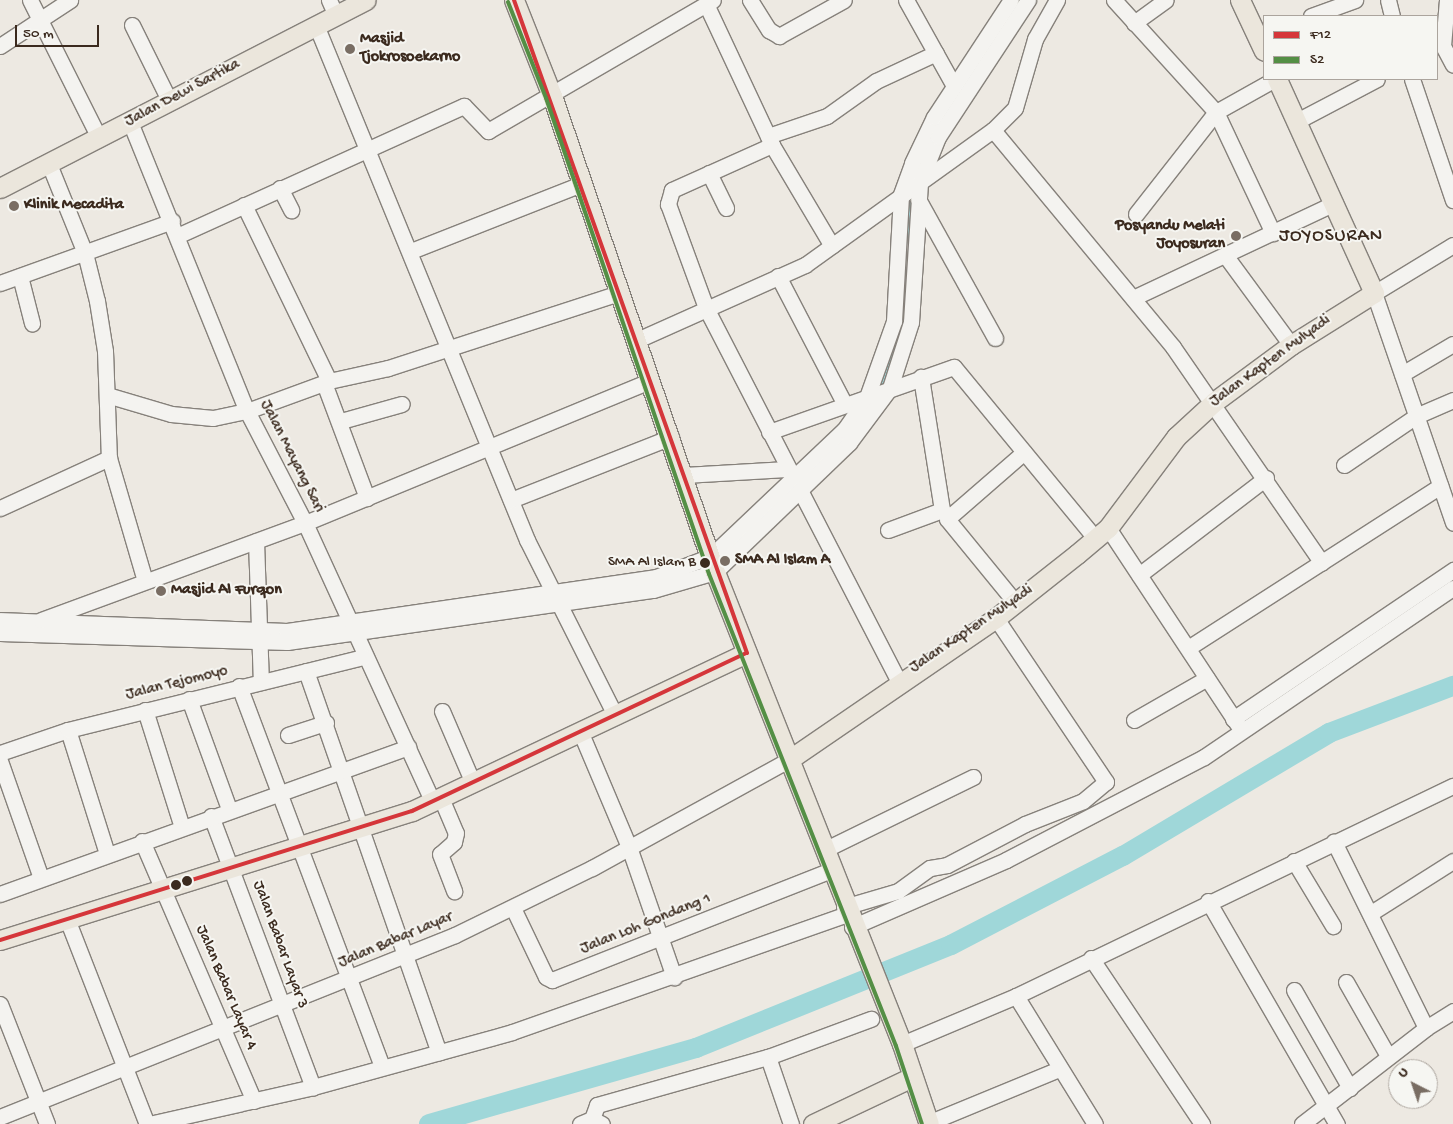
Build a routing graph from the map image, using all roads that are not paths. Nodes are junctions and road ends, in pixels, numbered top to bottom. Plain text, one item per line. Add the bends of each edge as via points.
1 (30, 0) edge
2 (70, 0) edge
3 (366, 0) edge
4 (514, 0) edge
5 (750, 0) edge
6 (844, 0) edge
7 (906, 0) edge
8 (1010, 0) edge
9 (1028, 0) edge
10 (1057, 0) edge
11 (1114, 0) edge
12 (1166, 0) edge
13 (1240, 0) edge
14 (1355, 0) edge
15 (1388, 0) edge
16 (1447, 0) edge
17 (710, 2) edge
18 (1325, 5) edge
19 (332, 8) edge
20 (1312, 15) edge
21 (1392, 15) edge
22 (39, 18) junction
23 (1134, 24) junction
24 (132, 25) dead end
25 (316, 25) junction
26 (1262, 41) edge
27 (0, 46) edge
28 (936, 53) junction
29 (1453, 66) edge
30 (1274, 80) edge
31 (1276, 80) edge
32 (1375, 80) edge
33 (1412, 80) edge
34 (954, 86) junction
35 (552, 96) junction
36 (169, 100) junction
37 (1216, 112) junction
38 (1297, 121) junction
39 (130, 122) junction
40 (993, 130) junction
41 (98, 138) junction
42 (770, 141) junction
43 (368, 146) junction
44 (49, 164) junction
45 (709, 173) junction
46 (581, 184) junction
47 (0, 188) edge
48 (280, 188) junction
49 (912, 190) junction
50 (1453, 200) edge
51 (1335, 203) junction
52 (244, 205) junction
53 (726, 208) dead end
54 (290, 210) dead end
55 (1136, 214) dead end
56 (172, 221) junction
57 (1273, 233) junction
58 (178, 236) junction
59 (1453, 245) edge
60 (832, 246) junction
61 (410, 251) junction
62 (85, 253) junction
63 (1226, 255) junction
64 (20, 276) junction
65 (778, 276) junction
66 (0, 283) edge
67 (619, 292) junction
68 (1374, 293) junction
69 (1133, 298) junction
70 (706, 308) junction
71 (32, 323) dead end
72 (995, 338) dead end
73 (637, 340) junction
74 (1453, 344) edge
75 (1291, 345) junction
76 (450, 348) junction
77 (1402, 374) junction
78 (921, 377) junction
79 (650, 381) junction
80 (327, 382) junction
81 (878, 393) junction
82 (107, 395) junction
83 (1453, 400) edge
84 (1214, 402) junction
85 (844, 403) junction
86 (402, 404) dead end
87 (247, 411) junction
88 (1416, 416) junction
89 (341, 422) junction
90 (769, 432) junction
91 (671, 437) junction
92 (490, 447) junction
93 (1024, 452) junction
94 (109, 458) junction
95 (1344, 465) dead end
96 (684, 475) junction
97 (1266, 478) junction
98 (794, 482) junction
99 (1440, 486) junction
100 (367, 498) junction
101 (511, 500) junction
102 (0, 508) edge
103 (1453, 522) edge
104 (305, 523) junction
105 (888, 530) dead end
106 (1102, 533) junction
107 (256, 541) junction
108 (1322, 563) junction
109 (713, 565) junction
110 (1453, 570) edge
111 (1139, 575) junction
112 (144, 578) junction
113 (1453, 588) edge
114 (556, 597) junction
115 (1015, 602) junction
116 (996, 618) junction
117 (0, 620) edge
118 (38, 621) junction
119 (351, 627) junction
120 (0, 633) edge
121 (256, 636) junction
122 (1188, 648) junction
123 (747, 653) junction
124 (364, 657) junction
125 (306, 671) junction
126 (1207, 678) junction
127 (898, 680) junction
128 (261, 682) junction
129 (240, 686) junction
130 (189, 699) junction
131 (144, 710) junction
132 (442, 711) dead end
133 (615, 715) junction
134 (1233, 719) junction
135 (1134, 720) dead end
136 (326, 723) junction
137 (68, 730) junction
138 (580, 731) junction
139 (1243, 733) junction
140 (288, 735) dead end
141 (408, 747) junction
142 (0, 753) edge
143 (790, 759) junction
144 (0, 761) edge
145 (341, 772) junction
146 (973, 777) dead end
147 (473, 783) junction
148 (1453, 786) edge
149 (278, 792) junction
150 (437, 800) junction
151 (228, 809) junction
152 (211, 816) junction
153 (182, 827) junction
154 (362, 828) junction
155 (142, 841) junction
156 (1334, 842) junction
157 (298, 846) junction
158 (629, 847) junction
159 (824, 850) junction
160 (106, 854) junction
161 (1294, 861) junction
162 (1453, 861) edge
163 (231, 866) junction
164 (831, 870) junction
165 (41, 878) junction
166 (164, 888) junction
167 (454, 891) dead end
168 (0, 894) edge
169 (1208, 901) junction
170 (513, 908) junction
171 (1371, 912) junction
172 (848, 916) junction
173 (67, 919) junction
174 (1333, 926) dead end
175 (659, 938) junction
176 (0, 940) edge
177 (404, 958) junction
178 (1090, 958) junction
179 (674, 977) junction
180 (353, 980) junction
181 (1346, 982) dead end
182 (1294, 990) dead end
183 (1016, 996) junction
184 (0, 1004) edge
185 (282, 1005) junction
186 (1453, 1010) edge
187 (871, 1019) dead end
188 (1426, 1028) junction
189 (223, 1029) junction
190 (902, 1044) junction
191 (439, 1052) junction
192 (1388, 1056) junction
193 (768, 1057) junction
194 (382, 1066) junction
195 (126, 1068) junction
196 (1060, 1069) junction
197 (912, 1077) junction
198 (313, 1087) junction
199 (1350, 1088) junction
200 (254, 1101) junction
201 (41, 1103) junction
202 (1326, 1105) junction
203 (0, 1117) edge
204 (592, 1122) edge
205 (47, 1124) edge
206 (148, 1124) edge
207 (791, 1124) edge
208 (813, 1124) edge
209 (928, 1124) edge
210 (1095, 1124) edge
211 (1202, 1124) edge
212 (1302, 1124) edge
213 (1337, 1124) edge

1 - 22 street
2 - 22 street
3 - 19 main road, Jalan Dewi Sartika
4 - 35 main road
5 - 6 street via 769,30 780,36
7 - 28 street
8 - 34 street
9 - 49 street via 938,137
10 - 40 street via 1035,39 1015,108
11 - 23 street
12 - 23 street
13 - 26 main road
14 - 18 street
15 - 21 street
16 - 29 street via 1443,46
17 - 35 street
17 - 42 street
18 - 20 street
19 - 25 main road, Jalan Dewi Sartika
22 - 27 street
22 - 41 street
23 - 37 street
24 - 36 street
25 - 36 main road, Jalan Dewi Sartika
25 - 43 street
28 - 34 street
28 - 42 street via 876,81 827,116
30 - 37 street
31 - 38 main road
32 - 38 street
33 - 50 street
34 - 49 street via 920,143
35 - 43 street via 488,131 464,106
35 - 46 main road
36 - 39 main road, Jalan Dewi Sartika
37 - 55 street
37 - 57 street
38 - 51 main road
39 - 41 main road, Jalan Dewi Sartika
39 - 56 street, Jalan Mayang Sari
40 - 49 street
40 - 69 street
41 - 44 main road, Jalan Dewi Sartika
42 - 45 street
42 - 60 street
43 - 48 street
43 - 61 street
44 - 47 main road, Jalan Dewi Sartika
44 - 62 street
45 - 53 street
45 - 70 street via 668,196
46 - 61 street
46 - 67 main road
48 - 52 street
48 - 54 street
49 - 60 street
49 - 72 street
49 - 81 street via 894,321
49 - 81 street via 911,322
51 - 57 street
51 - 68 main road
52 - 58 street
52 - 80 street
56 - 58 street, Jalan Mayang Sari
56 - 62 street
57 - 63 street
58 - 87 street, Jalan Mayang Sari
59 - 68 street
60 - 65 street
61 - 76 street
62 - 64 street
62 - 82 street via 100,317
63 - 69 street
63 - 75 street
64 - 66 street
64 - 71 street
65 - 70 street
65 - 85 street
67 - 73 main road
67 - 76 street
68 - 75 main road, Jalan Kapten Mulyadi
68 - 77 street
69 - 84 street
70 - 73 street
70 - 90 street
73 - 79 main road
74 - 77 street
75 - 84 main road, Jalan Kapten Mulyadi
76 - 80 street
76 - 92 street
77 - 88 street
78 - 81 street
78 - 93 street via 954,367
78 - 105 street via 942,510
79 - 91 main road
79 - 92 street
80 - 87 street
80 - 89 street
81 - 85 street
81 - 98 street
81 - 98 street via 864,426
82 - 87 street via 192,418
82 - 94 street
83 - 88 street
84 - 97 street
84 - 106 main road, Jalan Kapten Mulyadi via 1176,437
85 - 90 street
86 - 89 street
87 - 104 street, Jalan Mayang Sari
88 - 95 street
88 - 99 street
89 - 100 street
90 - 98 street
91 - 96 main road
91 - 101 street
92 - 100 street
92 - 101 street
93 - 106 street
93 - 115 street via 948,519
94 - 102 street
94 - 112 street
96 - 98 street
96 - 109 main road
97 - 108 street
97 - 111 street
98 - 109 street
98 - 127 street
99 - 103 street
99 - 108 street
100 - 104 street
101 - 114 street
104 - 107 street
104 - 119 street, Jalan Mayang Sari
106 - 111 street
106 - 115 main road, Jalan Kapten Mulyadi
107 - 112 street
107 - 121 street
108 - 122 street
109 - 114 street
109 - 123 main road
110 - 134 street
111 - 122 street
112 - 118 street
113 - 139 street
114 - 119 street
114 - 133 street
115 - 116 main road, Jalan Kapten Mulyadi
116 - 127 main road, Jalan Kapten Mulyadi
116 - 172 street via 1106,782 1084,801 1025,824 947,865 930,868 898,891
117 - 118 street
118 - 121 street
119 - 121 street
119 - 124 street, Jalan Mayang Sari
120 - 121 street
121 - 128 street
122 - 126 street
123 - 133 main road
123 - 143 main road
124 - 125 street, Jalan Tejomoyo
124 - 141 street, Jalan Mayang Sari
125 - 128 street, Jalan Tejomoyo
125 - 136 street
126 - 134 street
126 - 135 street
127 - 143 main road, Jalan Kapten Mulyadi
128 - 129 street, Jalan Tejomoyo
129 - 130 street, Jalan Tejomoyo
129 - 149 street
130 - 131 street, Jalan Tejomoyo
130 - 151 street
131 - 137 street, Jalan Tejomoyo
131 - 153 street
132 - 147 street
133 - 138 main road
134 - 139 street
136 - 140 street
136 - 145 street
137 - 142 street, Jalan Tejomoyo
137 - 160 street
138 - 147 main road
138 - 158 street
139 - 172 street via 1059,834
141 - 145 street
141 - 150 street, Jalan Mayang Sari
143 - 158 street, Jalan Babar Layar
143 - 159 main road
144 - 165 street
145 - 149 street
145 - 154 street
146 - 159 street
147 - 150 main road
148 - 156 street
149 - 151 street
149 - 157 street
150 - 154 main road
150 - 167 street, Jalan Mayang Sari via 456,833 454,842 440,854
151 - 152 street
152 - 153 street
152 - 163 street, Jalan Babar Layar 3
153 - 155 street
154 - 157 main road
154 - 177 street
155 - 160 street
155 - 166 street, Jalan Babar Layar 4
156 - 161 street
156 - 171 street
157 - 163 main road
157 - 180 street
158 - 170 street, Jalan Babar Layar
158 - 175 street
159 - 164 main road
160 - 165 street
161 - 169 street
161 - 174 street
162 - 171 street
163 - 166 main road
163 - 185 street, Jalan Babar Layar 3
164 - 172 main road
164 - 175 street, Jalan Loh Gondang 1
165 - 168 street
166 - 173 main road
166 - 189 street, Jalan Babar Layar 4
169 - 178 street
169 - 202 street
170 - 175 street, Jalan Loh Gondang 1 via 548,979
170 - 177 street, Jalan Babar Layar
171 - 188 street
172 - 179 street
172 - 190 main road
173 - 176 main road
173 - 195 street
175 - 179 street
177 - 180 street, Jalan Babar Layar
177 - 191 street
178 - 183 street
178 - 211 street
179 - 191 street
180 - 185 street, Jalan Babar Layar
180 - 194 street
181 - 192 street
182 - 199 street
183 - 190 street
183 - 196 street
184 - 201 street
185 - 189 street, Jalan Babar Layar
185 - 198 street, Jalan Babar Layar 3
186 - 188 street
187 - 193 street
188 - 192 street
189 - 195 street, Jalan Babar Layar
189 - 200 street, Jalan Babar Layar 4
190 - 197 main road
191 - 194 street
192 - 199 street
193 - 204 street via 597,1105
193 - 207 street
194 - 198 street
195 - 201 street, Jalan Babar Layar
195 - 206 street
196 - 209 street
196 - 210 street
197 - 208 main road
197 - 209 main road
198 - 200 street
199 - 202 street
200 - 206 street
201 - 203 street, Jalan Babar Layar
201 - 205 street
202 - 212 street
202 - 213 street

